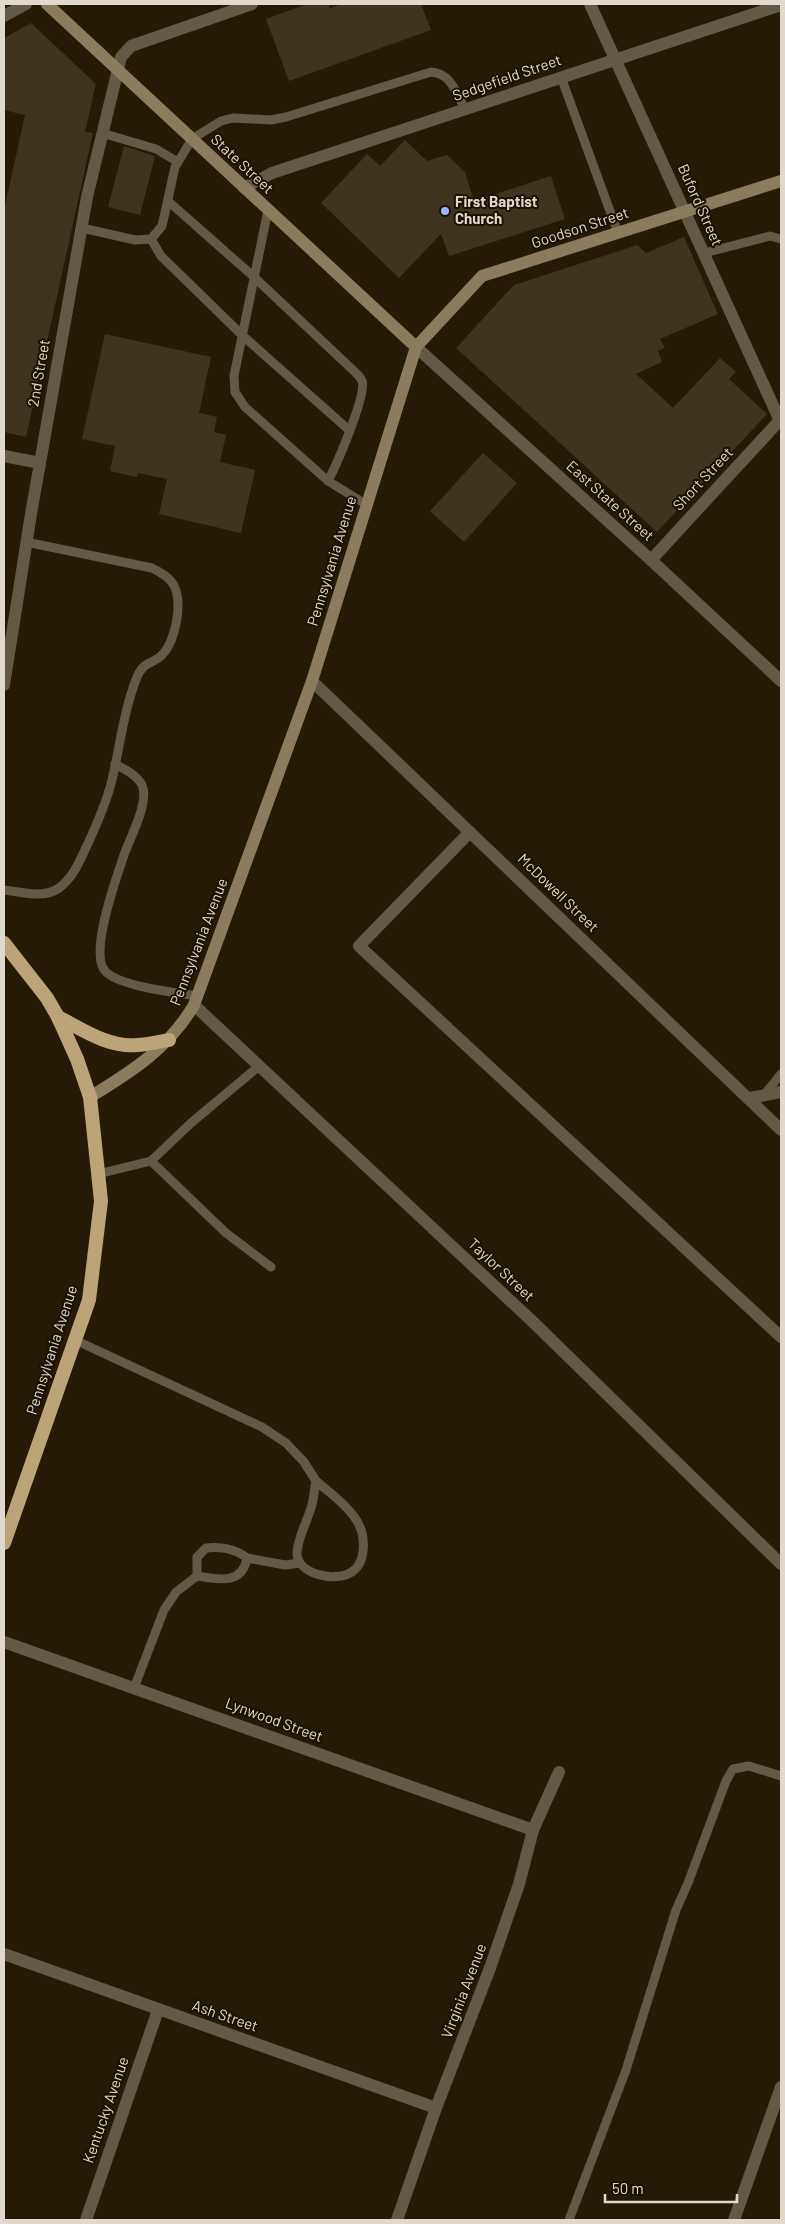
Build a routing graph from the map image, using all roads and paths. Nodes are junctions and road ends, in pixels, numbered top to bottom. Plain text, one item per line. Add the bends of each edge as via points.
1 (26, 4) edge
2 (47, 4) edge
3 (252, 4) edge
4 (590, 4) edge
5 (781, 5) edge
6 (4, 16) edge
7 (616, 59) junction
8 (117, 69) junction
9 (561, 77) junction
10 (465, 109) junction
11 (102, 133) junction
12 (192, 139) junction
13 (178, 162) junction
14 (781, 182) edge
15 (244, 188) junction
16 (168, 201) junction
17 (268, 210) junction
18 (686, 212) junction
19 (82, 228) junction
20 (618, 233) junction
21 (781, 238) edge
22 (151, 239) junction
23 (704, 253) junction
24 (254, 277) junction
25 (242, 335) junction
26 (416, 348) junction
27 (780, 422) edge
28 (350, 430) junction
29 (4, 456) edge
30 (40, 463) junction
31 (328, 481) junction
32 (367, 505) junction
33 (26, 542) junction
34 (651, 560) junction
35 (312, 681) junction
36 (781, 681) edge
37 (4, 685) edge
38 (115, 764) junction
39 (470, 832) junction
40 (4, 890) edge
41 (4, 944) edge
42 (196, 1000) junction
43 (58, 1017) junction
44 (169, 1040) junction
45 (259, 1066) junction
46 (781, 1074) edge
47 (781, 1092) edge
48 (764, 1095) junction
49 (90, 1097) junction
50 (750, 1098) junction
51 (781, 1130) edge
52 (151, 1161) junction
53 (98, 1174) junction
54 (271, 1267) dead end
55 (781, 1337) edge
56 (75, 1340) junction
57 (316, 1481) junction
58 (4, 1542) edge
59 (246, 1558) junction
60 (300, 1563) junction
61 (781, 1564) edge
62 (197, 1576) junction
63 (4, 1642) edge
64 (134, 1688) junction
65 (559, 1772) dead end
66 (781, 1776) edge
67 (533, 1830) junction
68 (4, 1954) edge
69 (158, 2010) junction
70 (781, 2087) edge
71 (436, 2108) junction
72 (86, 2220) edge
73 (398, 2220) edge
74 (570, 2220) edge
75 (734, 2220) edge

1 - 6 street
2 - 8 main road, State Street
3 - 8 street, 2nd Street via 131,46 121,57
4 - 7 street, Buford Street
5 - 7 street, Sedgefield Street
7 - 9 street, Sedgefield Street
7 - 18 street, Buford Street
8 - 11 street, 2nd Street
8 - 12 main road, State Street
9 - 10 street, Sedgefield Street
9 - 20 lane
10 - 12 lane via 446,77 440,72 431,72 286,117 220,121
10 - 15 street, Sedgefield Street via 272,173
11 - 13 lane via 156,150
11 - 19 street, 2nd Street
12 - 13 lane
12 - 15 main road, State Street
13 - 16 lane
14 - 18 main road, Goodson Street
15 - 17 main road, State Street
16 - 22 lane via 162,226
16 - 24 lane
17 - 24 lane
17 - 26 main road, State Street
18 - 20 main road, Goodson Street
18 - 23 street, Buford Street
19 - 22 lane via 135,240
19 - 30 street, 2nd Street
20 - 26 main road, Goodson Street via 482,276
21 - 23 lane via 770,236
22 - 25 lane via 161,256
23 - 27 street, Buford Street
24 - 25 lane
24 - 28 lane via 362,382 362,394
25 - 28 lane
25 - 31 lane via 234,376 235,392 244,407
26 - 32 main road, Pennsylvania Avenue
26 - 34 street, East State Street
27 - 34 street, Short Street
28 - 31 lane
29 - 30 street
30 - 33 street, 2nd Street
31 - 32 lane
32 - 35 main road, Pennsylvania Avenue
33 - 37 street, 2nd Street
33 - 38 lane via 152,568 167,576 177,590 178,607 170,643 161,656 148,662 138,675
34 - 36 street, East State Street
35 - 39 street, McDowell Street
35 - 42 main road, Pennsylvania Avenue
38 - 40 lane via 89,841 73,875 58,889 37,894
38 - 42 lane via 142,785 145,801 123,859 101,935 100,958 104,970 116,980
39 - 50 street, McDowell Street
39 - 55 street via 360,946
41 - 43 highway
42 - 44 main road, Pennsylvania Avenue
42 - 45 street, Taylor Street
43 - 44 highway via 97,1037 124,1045
43 - 49 highway
44 - 49 main road, Pennsylvania Avenue via 146,1061
45 - 52 lane
45 - 61 street, Taylor Street via 533,1322
46 - 48 lane
47 - 48 street
48 - 50 street
49 - 53 highway, Pennsylvania Avenue
50 - 51 street, McDowell Street
52 - 53 lane
52 - 54 lane via 226,1233
53 - 56 highway, Pennsylvania Avenue via 101,1201 89,1300
56 - 57 lane via 262,1427 286,1443
56 - 58 highway, Pennsylvania Avenue
57 - 60 lane via 297,1552
57 - 60 lane via 340,1501 357,1522 364,1544 362,1560 350,1573 335,1577 311,1572
59 - 60 lane
59 - 62 lane via 238,1576 223,1581
59 - 62 lane via 218,1546 206,1548 197,1557
62 - 64 lane via 176,1592 164,1610
63 - 64 street, Lynwood Street
64 - 67 street, Lynwood Street
65 - 67 street, Virginia Avenue
66 - 74 lane via 749,1766 733,1769 726,1781 676,1910 626,2070
67 - 71 street, Virginia Avenue via 519,1884 490,1968
68 - 69 street, Ash Street
69 - 71 street, Ash Street
69 - 72 street, Kentucky Avenue
70 - 75 street
71 - 73 street, Virginia Avenue

